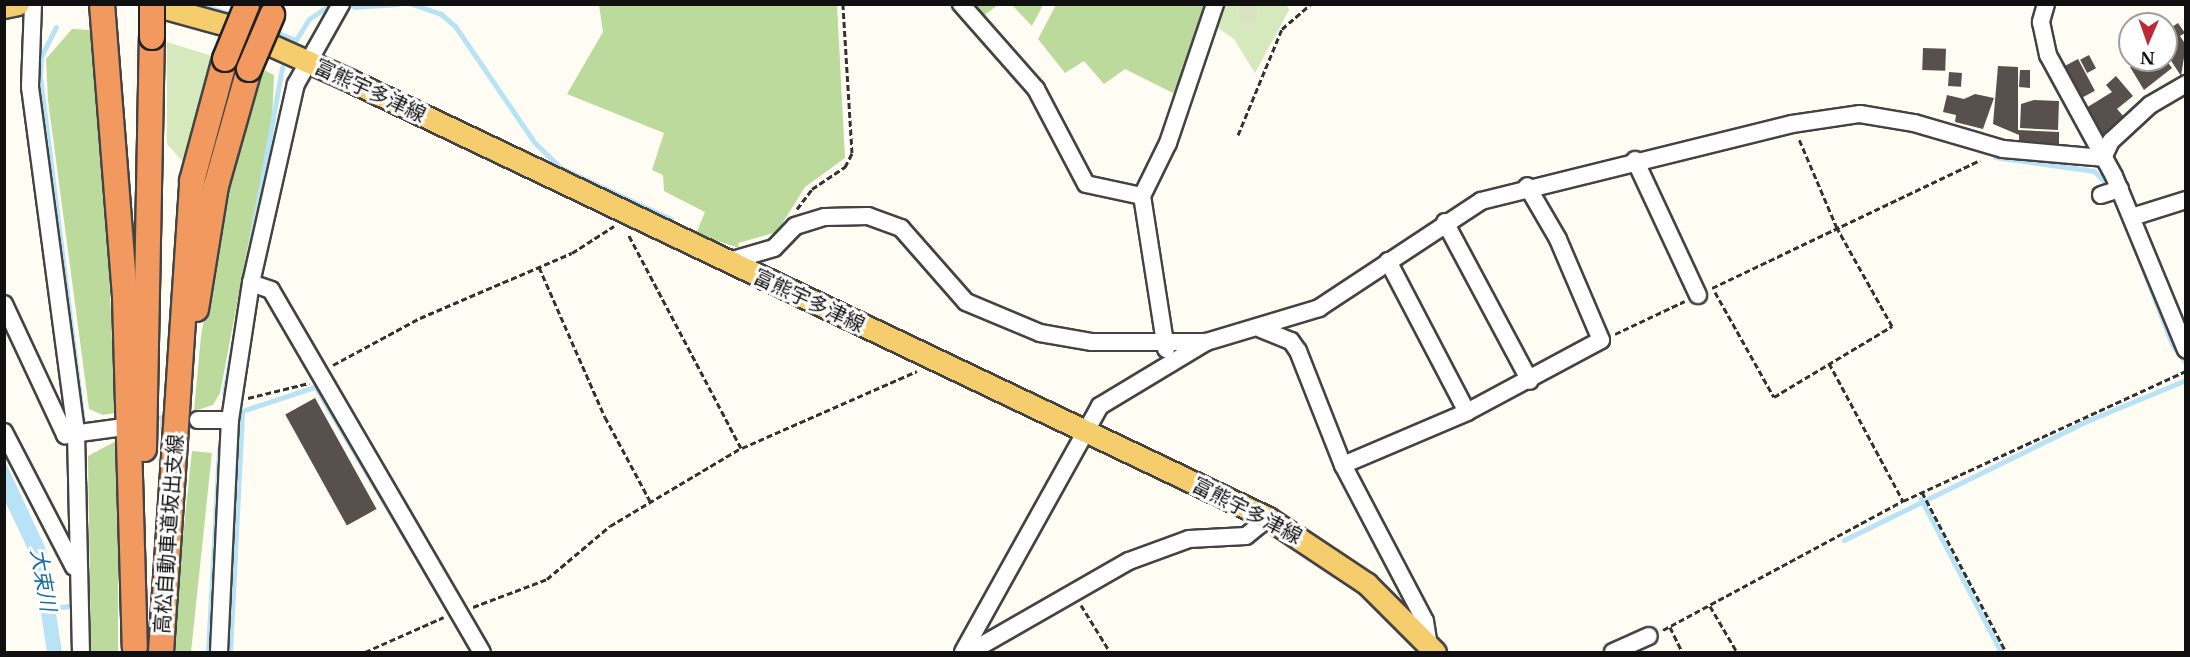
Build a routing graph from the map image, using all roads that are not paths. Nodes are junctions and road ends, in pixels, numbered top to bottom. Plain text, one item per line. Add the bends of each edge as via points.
1 (18, 4) edge
2 (33, 4) edge
3 (102, 4) edge
4 (151, 4) edge
5 (341, 4) edge
6 (961, 4) edge
7 (1215, 4) edge
8 (2046, 4) edge
9 (247, 5) edge
10 (4, 7) edge
11 (276, 10) edge
12 (307, 61) junction
13 (2186, 84) edge
14 (2103, 158) junction
15 (1635, 160) junction
16 (1527, 186) junction
17 (2120, 189) junction
18 (2101, 195) dead end
19 (1142, 196) junction
20 (2186, 200) edge
21 (2132, 217) junction
22 (1445, 222) junction
23 (1388, 261) junction
24 (726, 262) junction
25 (251, 283) junction
26 (1705, 292) road end
27 (4, 304) edge
28 (1261, 329) junction
29 (1163, 339) junction
30 (1206, 342) junction
31 (2186, 350) edge
32 (1171, 361) junction
33 (1530, 381) junction
34 (1467, 412) junction
35 (188, 417) junction
36 (230, 420) junction
37 (117, 428) tunnel mouth
38 (4, 432) edge
39 (1086, 432) junction
40 (81, 433) junction
41 (1342, 465) junction
42 (1268, 518) junction
43 (76, 571) junction
44 (1649, 636) road end
45 (1432, 649) edge
46 (135, 650) edge
47 (81, 652) edge
48 (161, 652) edge
49 (219, 652) edge
50 (482, 652) edge
51 (963, 652) edge
52 (970, 652) edge
53 (1613, 652) edge

1 - 10 main road
2 - 40 street via 30,87
3 - 46 highway via 125,297
4 - 12 main road, 富熊宇多津線 via 226,25
4 - 46 highway, bridge via 151,297
5 - 12 street
6 - 19 street via 1036,89 1086,184
7 - 19 street via 1168,143
8 - 14 street via 2041,22 2048,54
9 - 35 highway, bridge via 225,59 192,181
11 - 35 highway, bridge via 249,69 216,186
12 - 24 main road, 富熊宇多津線 via 621,215
12 - 25 street via 296,84
13 - 14 street via 2150,105 2111,141
14 - 15 street via 2003,148 1887,117 1843,115
14 - 17 street
15 - 16 street
15 - 26 street
16 - 22 street via 1481,201
16 - 33 street via 1558,239 1601,340
17 - 18 street
17 - 21 street
19 - 29 street
20 - 21 street
21 - 31 street
22 - 23 street
22 - 33 street
23 - 28 street via 1319,308
23 - 34 street
24 - 29 street via 774,248 795,226 851,215 885,220 902,228 979,310 1062,339
24 - 39 main road, 富熊宇多津線
25 - 36 street
25 - 50 street via 271,290 451,614
27 - 40 street via 64,435
28 - 30 street
28 - 41 street via 1291,341 1298,351
29 - 30 street
29 - 32 street
30 - 32 street
32 - 39 street via 1100,406
33 - 34 street
34 - 41 street
35 - 36 street
35 - 48 highway, 高松自動車道坂出支線
36 - 49 street
37 - 40 street
38 - 43 street
39 - 42 main road, 富熊宇多津線
39 - 51 street
40 - 43 street
41 - 45 street via 1425,621
42 - 45 main road, 富熊宇多津線 via 1367,584
42 - 52 street via 1246,536 1201,537 1158,549
43 - 47 street
44 - 53 street

